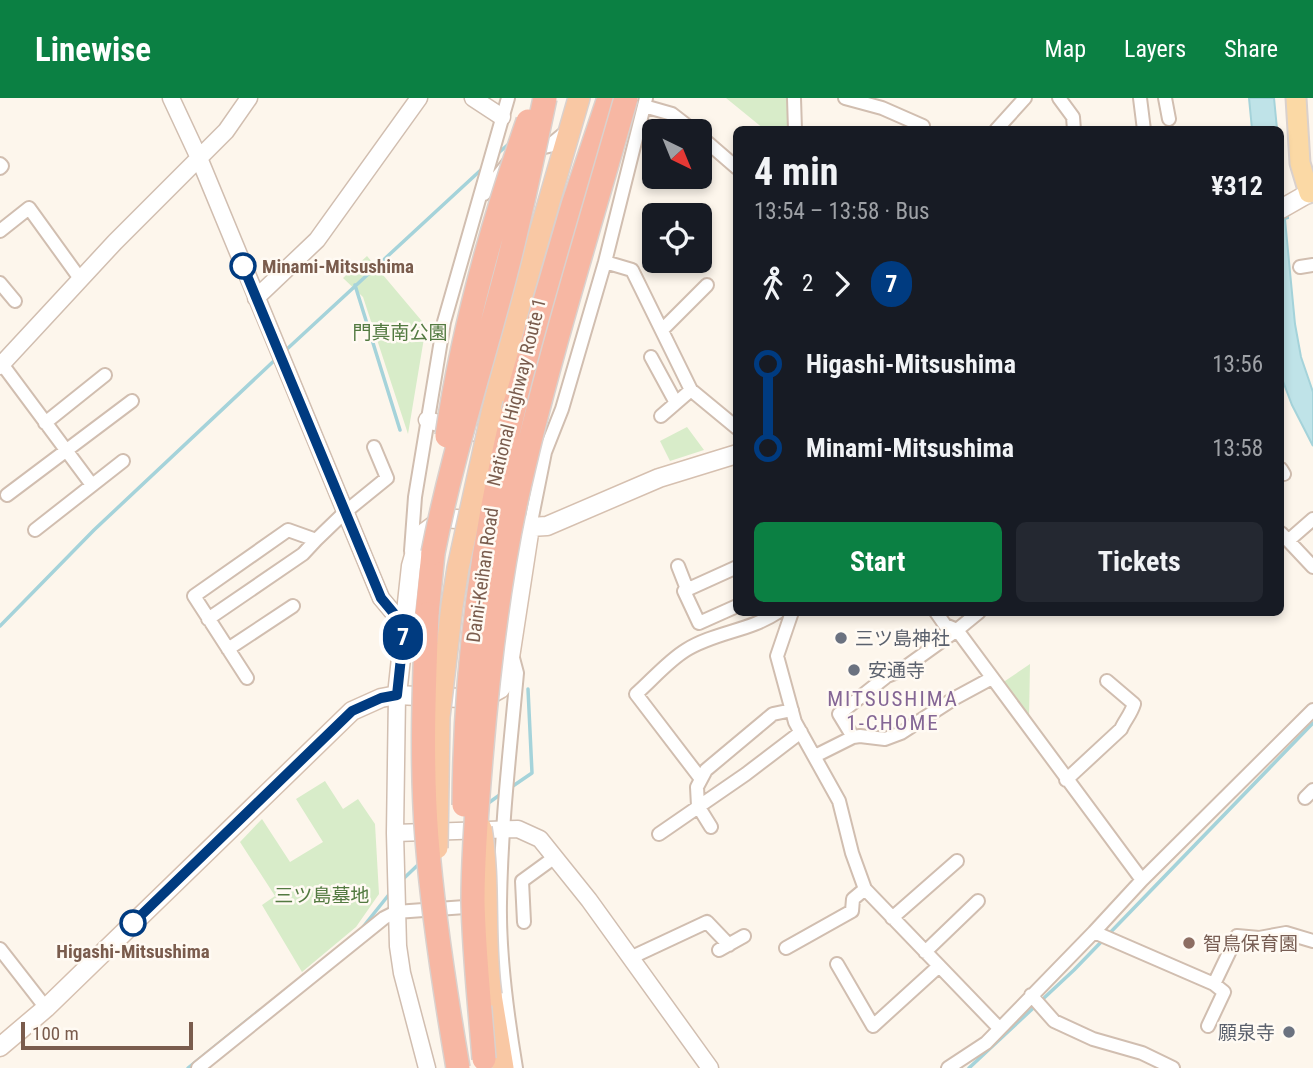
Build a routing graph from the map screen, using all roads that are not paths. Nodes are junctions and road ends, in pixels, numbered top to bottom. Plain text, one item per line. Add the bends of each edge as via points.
1 (172, 98) edge
2 (250, 98) edge
3 (419, 98) edge
4 (473, 98) edge
5 (508, 98) edge
6 (536, 98) edge
7 (544, 98) edge
8 (579, 98) edge
9 (601, 98) edge
10 (609, 98) edge
11 (794, 98) edge
12 (845, 98) edge
13 (1025, 98) edge
14 (1059, 98) edge
15 (1140, 98) edge
16 (1165, 98) edge
17 (1296, 98) edge
18 (639, 101) edge
19 (502, 117) junction
20 (678, 119) edge
21 (1169, 119) dead end
22 (571, 126) junction
23 (795, 126) edge
24 (923, 126) dead end
25 (1000, 126) edge
26 (1074, 126) edge
27 (1144, 126) edge
28 (712, 146) edge
29 (199, 158) junction
30 (733, 165) edge
31 (1312, 192) edge
32 (478, 203) junction
33 (1286, 206) edge
34 (0, 231) edge
35 (605, 262) junction
36 (81, 280) junction
37 (0, 283) edge
38 (707, 285) dead end
39 (256, 298) junction
40 (15, 300) dead end
41 (662, 330) junction
42 (651, 357) dead end
43 (1, 365) edge
44 (105, 375) dead end
45 (691, 390) junction
46 (132, 401) dead end
47 (676, 403) junction
48 (499, 415) junction
49 (661, 416) dead end
50 (427, 420) junction
51 (45, 423) junction
52 (733, 425) edge
53 (374, 447) dead end
54 (66, 451) junction
55 (545, 452) junction
56 (733, 455) edge
57 (123, 461) dead end
58 (92, 485) junction
59 (7, 495) dead end
60 (344, 513) junction
61 (1313, 519) edge
62 (530, 527) junction
63 (35, 530) dead end
64 (1285, 537) edge
65 (316, 540) junction
66 (433, 553) junction
67 (411, 566) junction
68 (678, 566) dead end
69 (1313, 567) edge
70 (733, 569) edge
71 (687, 589) junction
72 (293, 606) dead end
73 (733, 608) edge
74 (772, 616) edge
75 (791, 616) edge
76 (939, 616) edge
77 (974, 616) edge
78 (208, 619) junction
79 (405, 620) junction
80 (957, 630) junction
81 (229, 649) junction
82 (511, 651) junction
83 (247, 678) dead end
84 (992, 678) junction
85 (1108, 681) dead end
86 (397, 695) junction
87 (792, 710) junction
88 (1312, 713) edge
89 (801, 732) junction
90 (853, 737) junction
91 (815, 757) junction
92 (701, 779) junction
93 (1066, 779) junction
94 (698, 806) junction
95 (711, 827) dead end
96 (482, 831) junction
97 (439, 832) junction
98 (395, 833) junction
99 (659, 834) dead end
100 (555, 857) junction
101 (957, 861) dead end
102 (1142, 880) junction
103 (865, 889) junction
104 (978, 901) dead end
105 (493, 905) junction
106 (436, 909) junction
107 (396, 912) junction
108 (892, 918) junction
109 (524, 922) dead end
110 (744, 936) dead end
111 (1103, 936) junction
112 (1313, 941) edge
113 (786, 948) dead end
114 (0, 949) edge
115 (925, 952) junction
116 (630, 958) junction
117 (837, 964) dead end
118 (939, 966) junction
119 (1214, 984) junction
120 (1033, 997) junction
121 (46, 1008) junction
122 (1208, 1026) dead end
123 (999, 1028) junction
124 (0, 1047) edge
125 (491, 1065) edge
126 (198, 1068) edge
127 (427, 1068) edge
128 (450, 1068) edge
129 (458, 1068) edge
130 (516, 1068) edge
131 (710, 1068) edge
132 (948, 1068) edge
133 (1173, 1068) edge

1 - 29 street
2 - 29 street
3 - 39 street via 317,240
4 - 19 street
5 - 19 street
6 - 66 highway, bridge via 493,225 462,345
7 - 66 highway, bridge via 509,259 444,494
8 - 22 highway, National Highway Route 1
9 - 48 highway, National Highway Route 1
10 - 125 highway, Daini-Keihan Road, bridge via 515,404 495,488 469,662 463,841 470,950
11 - 23 street
12 - 24 street
13 - 25 street
14 - 26 street via 1073,117
15 - 27 street
16 - 21 street
17 - 31 main road via 1300,163
18 - 20 street
18 - 35 street
18 - 125 highway, bridge via 539,402 502,578 487,688 473,900
19 - 32 street
22 - 32 street via 549,146 512,158
22 - 48 highway, National Highway Route 1 via 520,302
28 - 30 street
29 - 36 street
29 - 39 street
31 - 33 main road
32 - 50 street via 444,322
34 - 36 street via 29,208
35 - 41 street via 632,270
35 - 55 street
36 - 43 street
37 - 40 street
38 - 41 street
39 - 60 street
41 - 45 street
42 - 47 street
43 - 51 street
44 - 51 street
45 - 47 street
45 - 52 street
46 - 54 street
47 - 49 street
48 - 96 highway, National Highway Route 1, bridge via 466,656 468,745
48 - 97 highway, National Highway Route 1, bridge via 452,606 439,717
50 - 55 street
50 - 67 street via 415,496
51 - 54 street
53 - 60 street via 387,478
54 - 58 street
54 - 59 street
55 - 62 street
56 - 62 main road via 659,478 547,526
57 - 58 street
58 - 63 street
60 - 65 street
60 - 79 street via 381,598
61 - 64 street
62 - 67 main road via 444,518 425,531
62 - 82 main road
64 - 69 street
65 - 78 street via 303,554
65 - 78 street via 288,530 194,596
66 - 129 highway, bridge via 424,683 427,838
67 - 79 main road
68 - 71 street
70 - 71 street
71 - 73 street via 699,623
72 - 81 street
74 - 92 street via 685,650 636,694
75 - 87 street via 776,656
76 - 80 street
77 - 80 street
78 - 81 street
79 - 86 main road
80 - 84 street
80 - 90 street via 839,714
81 - 83 street
82 - 86 main road via 506,681 494,695 482,699
82 - 96 street via 517,673
84 - 90 street via 901,733 885,739
84 - 93 street
85 - 93 street via 1134,704 1131,713 1121,729
86 - 98 street
86 - 121 main road via 352,711
87 - 89 street
87 - 92 street via 773,714
88 - 102 street
89 - 91 street
89 - 94 street
90 - 91 street
91 - 103 street via 839,801
92 - 94 street
93 - 102 street
94 - 95 street
94 - 99 street
96 - 97 street
96 - 100 street via 518,829 540,839
96 - 105 highway, National Highway Route 1, bridge
97 - 98 street
97 - 106 highway, National Highway Route 1, bridge
98 - 107 street
100 - 109 street via 522,881
100 - 116 street
101 - 108 street
102 - 111 street
103 - 108 street
103 - 113 street via 853,899 852,911
104 - 115 street
105 - 106 street
105 - 125 highway, National Highway Route 1, bridge via 486,961
105 - 130 street
106 - 107 street
106 - 128 highway, National Highway Route 1, bridge via 440,1011
107 - 126 street
107 - 127 street via 402,973
108 - 115 street
110 - 116 street via 724,947 707,922
111 - 119 street
111 - 120 street
112 - 119 street via 1286,933 1237,936
114 - 121 street
115 - 118 street
116 - 131 street
117 - 118 street via 873,1026
118 - 123 street
119 - 122 street via 1224,992
120 - 123 street
120 - 133 street via 1054,1020
121 - 124 main road
123 - 132 street via 986,1043

